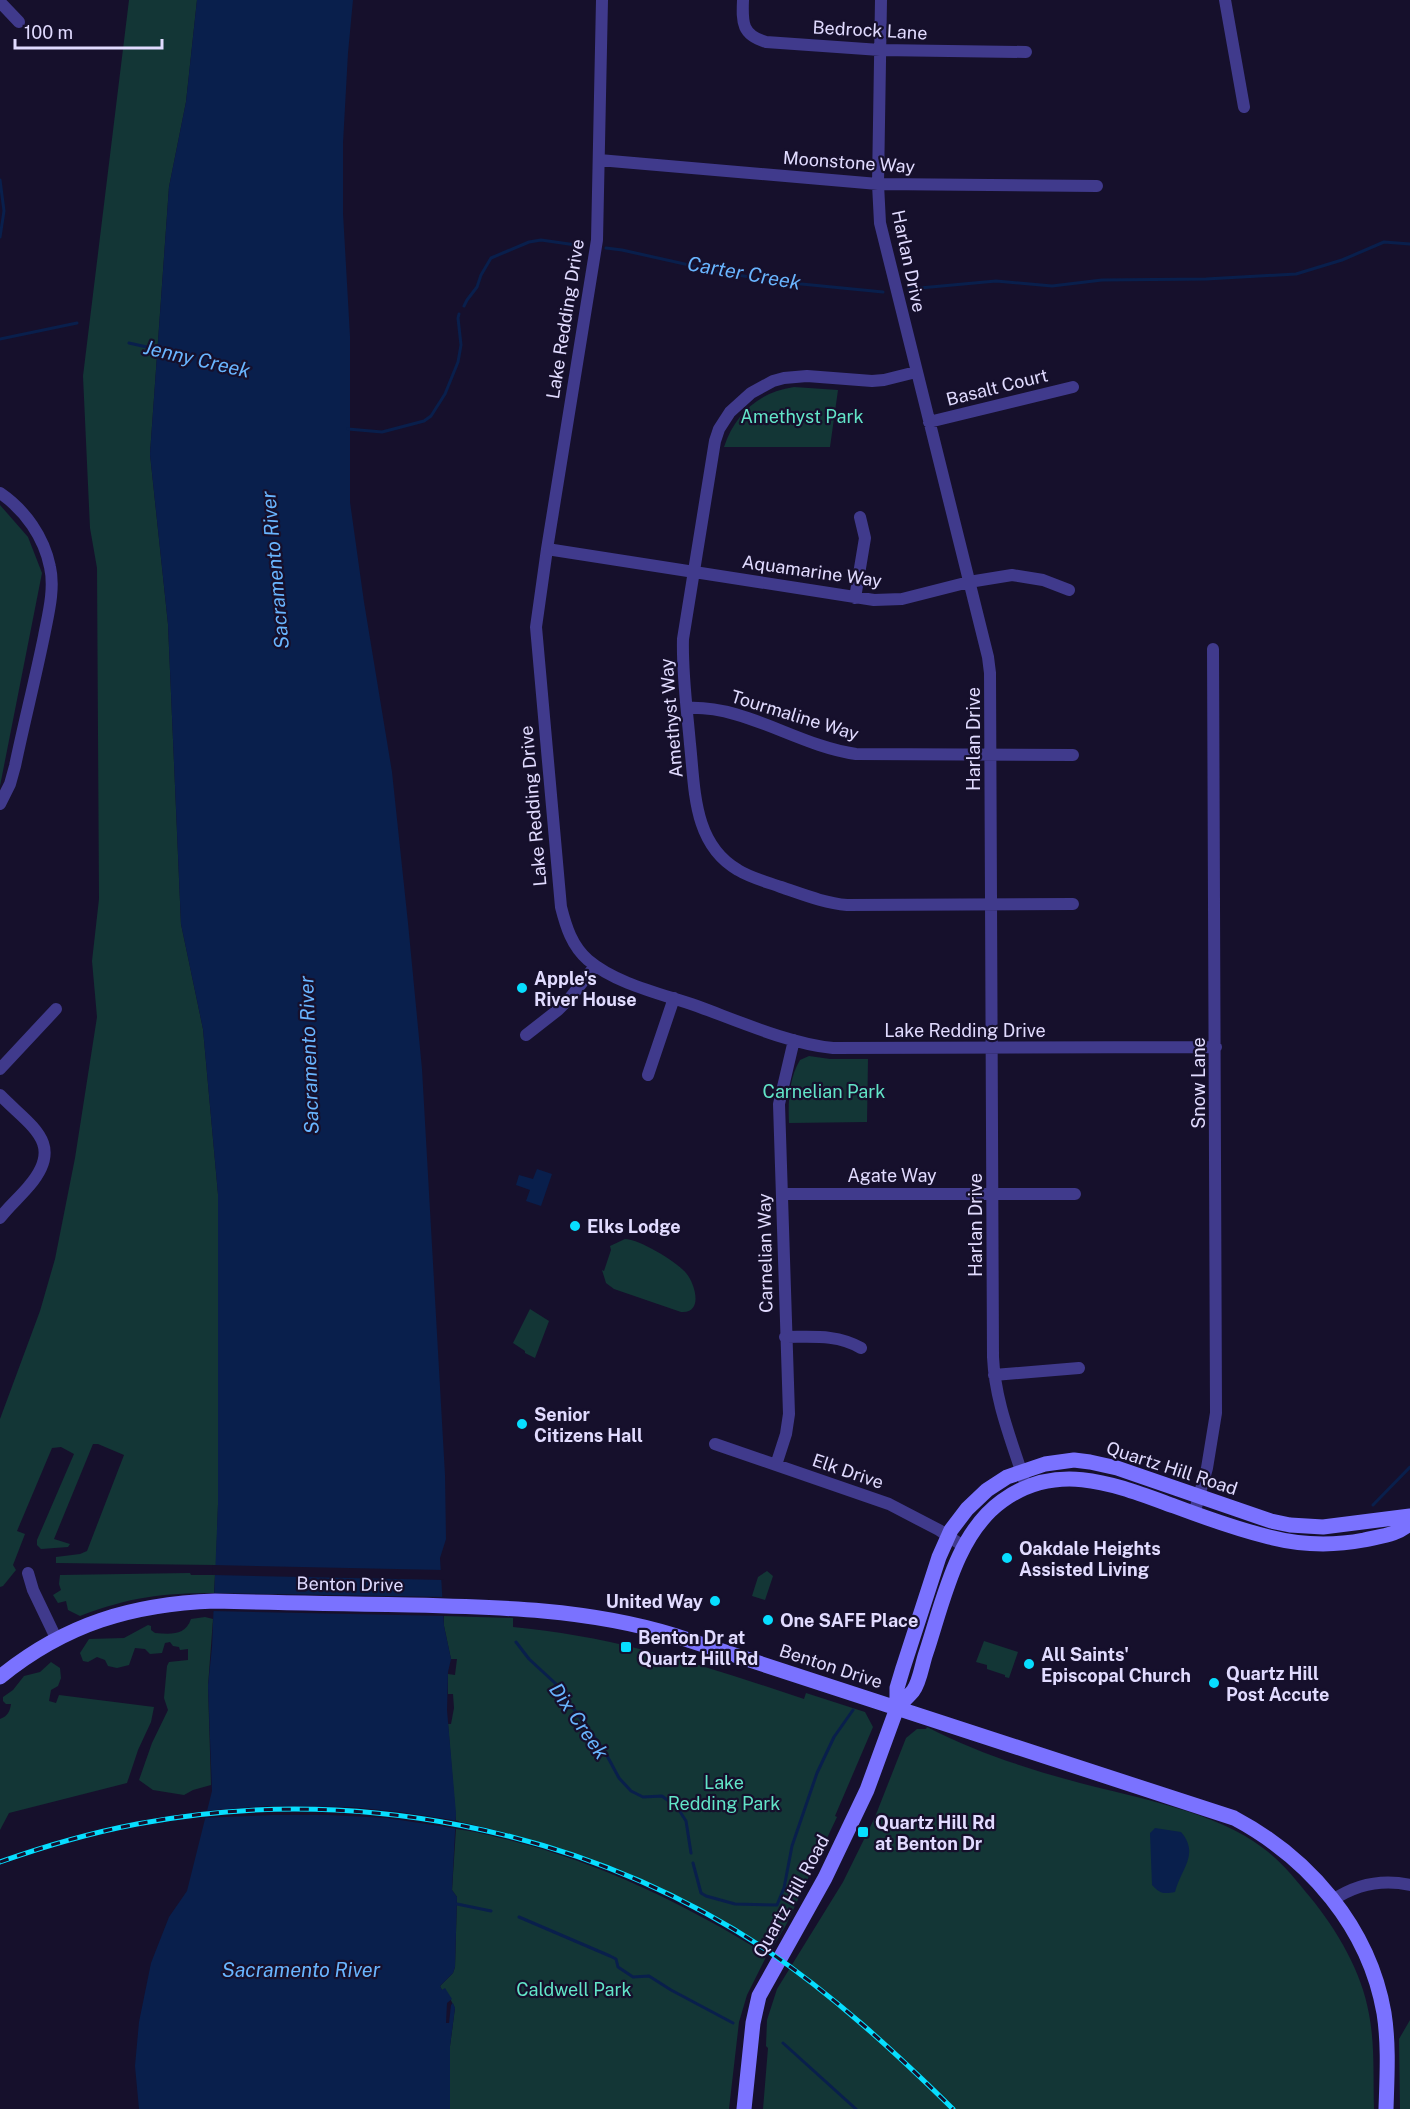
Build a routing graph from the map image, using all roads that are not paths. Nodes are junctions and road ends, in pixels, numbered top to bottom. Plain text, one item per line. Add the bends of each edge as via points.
1 (602, 0) edge
2 (743, 0) edge
3 (881, 0) edge
4 (1225, 0) edge
5 (0, 2) edge
6 (20, 22) dead end
7 (880, 50) junction
8 (1026, 52) dead end
9 (1244, 107) dead end
10 (599, 160) junction
11 (878, 184) junction
12 (1097, 186) dead end
13 (916, 372) junction
14 (1073, 387) dead end
15 (929, 422) junction
16 (0, 493) edge
17 (860, 517) dead end
18 (547, 549) junction
19 (694, 572) junction
20 (969, 582) junction
21 (1069, 590) dead end
22 (855, 598) junction
23 (1213, 649) dead end
24 (687, 708) junction
25 (991, 755) junction
26 (1073, 755) dead end
27 (0, 804) edge
28 (1073, 904) dead end
29 (992, 905) junction
30 (595, 966) junction
31 (674, 998) junction
32 (56, 1009) dead end
33 (525, 1035) dead end
34 (794, 1040) junction
35 (1216, 1047) junction
36 (992, 1048) junction
37 (0, 1070) edge
38 (648, 1075) dead end
39 (0, 1095) edge
40 (993, 1193) junction
41 (782, 1194) junction
42 (1075, 1194) dead end
43 (0, 1218) edge
44 (785, 1338) junction
45 (861, 1348) dead end
46 (1079, 1368) dead end
47 (994, 1375) junction
48 (715, 1444) dead end
49 (776, 1465) junction
50 (1021, 1471) junction
51 (1026, 1487) junction
52 (1200, 1495) junction
53 (1194, 1514) junction
54 (1410, 1516) edge
55 (1410, 1522) edge
56 (948, 1536) junction
57 (963, 1546) junction
58 (28, 1573) dead end
59 (56, 1638) junction
60 (0, 1677) edge
61 (897, 1708) junction
62 (1410, 1885) edge
63 (1334, 1899) junction
64 (744, 2109) edge
65 (1386, 2109) edge

1 - 10 street, Lake Redding Drive
2 - 7 street, Bedrock Lane via 744,25 757,39
3 - 7 street, Harlan Drive
4 - 9 street
5 - 6 street
7 - 8 street, Bedrock Lane
7 - 11 street, Harlan Drive
10 - 11 street, Moonstone Way
10 - 18 street, Lake Redding Drive via 597,240
11 - 12 street, Moonstone Way
11 - 13 street, Harlan Drive via 880,223
13 - 15 street, Harlan Drive
13 - 19 street, Amethyst Way via 872,381 797,376 772,381 747,396 727,416 715,441
14 - 15 street, Basalt Court
15 - 20 street, Harlan Drive
16 - 27 street via 32,524 51,578 47,623 13,774
17 - 22 street via 865,538
18 - 19 street, Aquamarine Way
18 - 30 street, Lake Redding Drive via 537,645 561,908 573,942
19 - 22 street, Aquamarine Way
19 - 24 street, Amethyst Way via 683,639
20 - 21 street, Aquamarine Way via 1020,575
20 - 22 street, Aquamarine Way via 888,601
20 - 25 street, Harlan Drive via 989,665
23 - 35 street, Snow Lane
24 - 25 street, Tourmaline Way via 734,714 843,752
24 - 29 street, Amethyst Way via 698,817 711,846 735,868 841,904
25 - 26 street, Tourmaline Way
25 - 29 street, Harlan Drive
28 - 29 street, Amethyst Way
29 - 36 street, Harlan Drive
30 - 31 street, Lake Redding Drive via 614,978
30 - 33 street via 558,1010
31 - 34 street, Lake Redding Drive
31 - 38 street
32 - 37 street
34 - 36 street, Lake Redding Drive via 833,1048
34 - 41 street, Carnelian Way via 779,1096
35 - 36 street, Lake Redding Drive
35 - 52 street, Snow Lane via 1216,1413
36 - 40 street, Harlan Drive
39 - 43 street via 44,1141 46,1155 37,1177
40 - 41 street, Agate Way
40 - 42 street, Agate Way
40 - 47 street, Harlan Drive
41 - 44 street, Carnelian Way
44 - 45 street via 834,1338
44 - 49 street, Carnelian Way via 788,1423
46 - 47 street
47 - 50 street, Harlan Drive via 1004,1423
48 - 49 street, Elk Drive
49 - 56 street, Elk Drive via 872,1497
50 - 51 street, Harlan Drive
50 - 52 main road, Quartz Hill Road via 1052,1462 1090,1462
50 - 56 main road, Quartz Hill Road via 987,1490
51 - 53 main road, Quartz Hill Road via 1062,1479 1093,1480
51 - 57 main road, Quartz Hill Road via 992,1509
52 - 53 street, Snow Lane
52 - 54 main road, Quartz Hill Road via 1290,1525 1338,1526
53 - 55 main road, Quartz Hill Road via 1271,1538 1312,1543 1377,1537 1399,1531
56 - 57 street, Elk Drive
56 - 61 main road, Quartz Hill Road via 906,1657 897,1688
57 - 61 main road, Quartz Hill Road via 914,1690
58 - 59 street
59 - 60 main road, Benton Drive
59 - 61 main road, Benton Drive via 115,1614 182,1603 485,1606 643,1626
61 - 63 main road, Benton Drive via 1234,1818 1297,1860
61 - 64 main road, Quartz Hill Road via 876,1770 848,1832 759,1996
62 - 63 street via 1368,1884
63 - 65 main road, Benton Drive via 1361,1945 1382,2001

